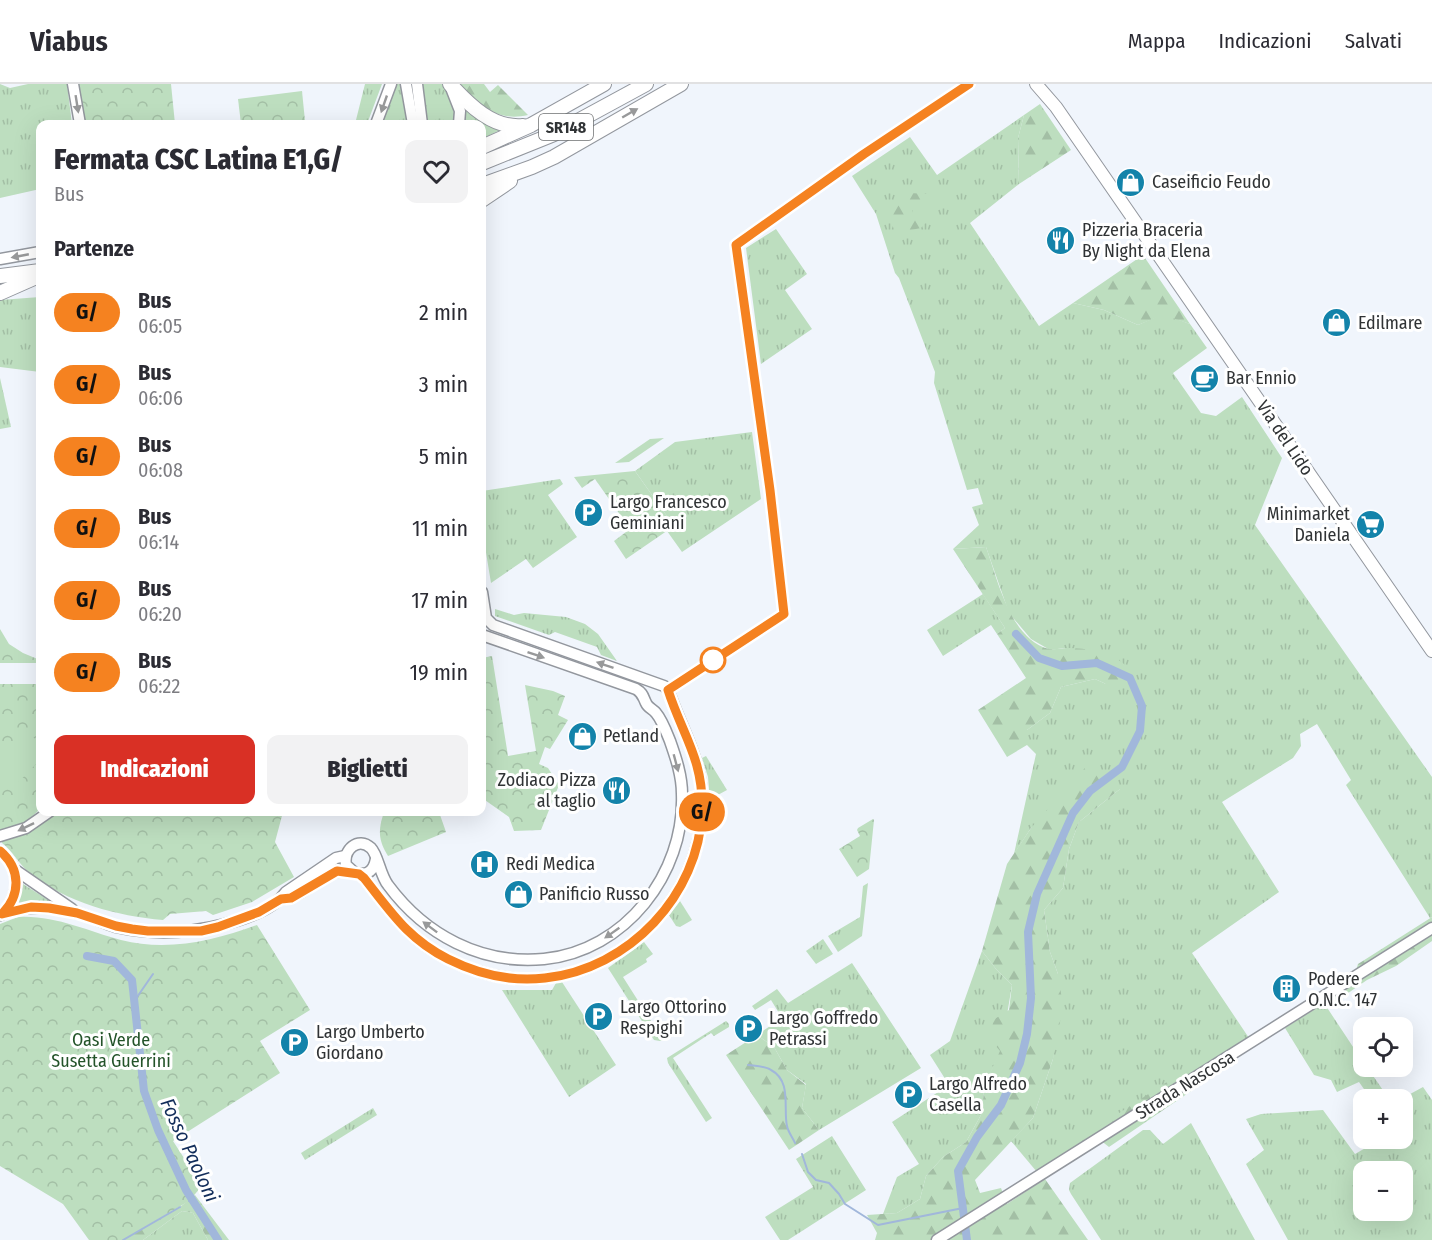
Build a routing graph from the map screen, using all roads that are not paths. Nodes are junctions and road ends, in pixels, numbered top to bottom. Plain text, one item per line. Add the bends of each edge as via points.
1 (73, 84) edge
2 (391, 84) edge
3 (406, 84) edge
4 (417, 84) edge
5 (449, 84) edge
6 (604, 84) edge
7 (646, 84) edge
8 (681, 84) edge
9 (1036, 84) edge
10 (1045, 84) edge
11 (1056, 107) junction
12 (79, 120) edge
13 (378, 120) edge
14 (411, 120) edge
15 (422, 120) edge
16 (459, 120) edge
17 (531, 125) junction
18 (578, 141) junction
19 (486, 145) edge
20 (486, 161) edge
21 (532, 167) junction
22 (486, 177) edge
23 (486, 184) edge
24 (486, 197) edge
25 (36, 253) edge
26 (0, 259) edge
27 (0, 269) edge
28 (36, 274) edge
29 (36, 274) edge
30 (36, 275) edge
31 (36, 275) edge
32 (0, 276) edge
33 (0, 281) edge
34 (0, 293) edge
35 (486, 625) edge
36 (486, 636) edge
37 (1432, 651) edge
38 (660, 684) junction
39 (670, 696) junction
40 (644, 698) junction
41 (653, 710) junction
42 (43, 816) edge
43 (0, 836) edge
44 (0, 851) edge
45 (673, 855) junction
46 (345, 856) junction
47 (376, 859) junction
48 (693, 862) junction
49 (14, 869) junction
50 (357, 874) junction
51 (281, 899) junction
52 (77, 913) junction
53 (1, 915) edge
54 (1432, 928) edge
55 (469, 950) junction
56 (465, 966) junction
57 (937, 1240) edge

1 -> 12 street
2 -> 13 street
3 - 14 street
4 - 15 street
5 - 16 street via 460,111
5 - 17 main road via 484,115 501,124
6 - 17 main road
7 - 20 main road, SR148 via 554,134
18 -> 8 main road
9 - 11 main road, Via del Lido
10 - 11 main road, Via del Lido
11 - 37 main road, Via del Lido
17 - 19 main road
18 - 21 main road
18 - 22 main road
21 - 23 main road
21 - 24 main road
25 -> 26 street
27 - 28 main road
29 - 32 main road
30 - 33 main road
31 - 34 main road
38 -> 35 street
36 -> 40 street via 636,689
38 - 39 street
38 - 40 street via 648,688
39 - 41 street via 665,707
39 - 48 street via 693,748 701,786 701,831
40 - 41 street
41 -> 45 street via 668,737 680,774 682,813
42 -> 43 street via 26,828
44 - 49 street
45 - 48 street
45 -> 55 street via 645,905 614,932 583,949 527,960
46 - 47 street via 355,845 364,844
46 - 50 street via 346,865
46 - 51 street via 336,858
47 - 50 street via 369,872
55 -> 47 street via 416,916 387,884
48 - 56 street via 678,892 651,926 596,963 562,975 524,979 487,974
49 - 52 street
49 - 53 street via 15,894
50 - 51 street via 337,871 291,898
50 - 56 street via 405,930 435,952
51 - 52 street via 243,919 201,931 132,929
52 - 53 street via 31,907
54 - 57 street, Strada Nascosa
55 - 56 street

